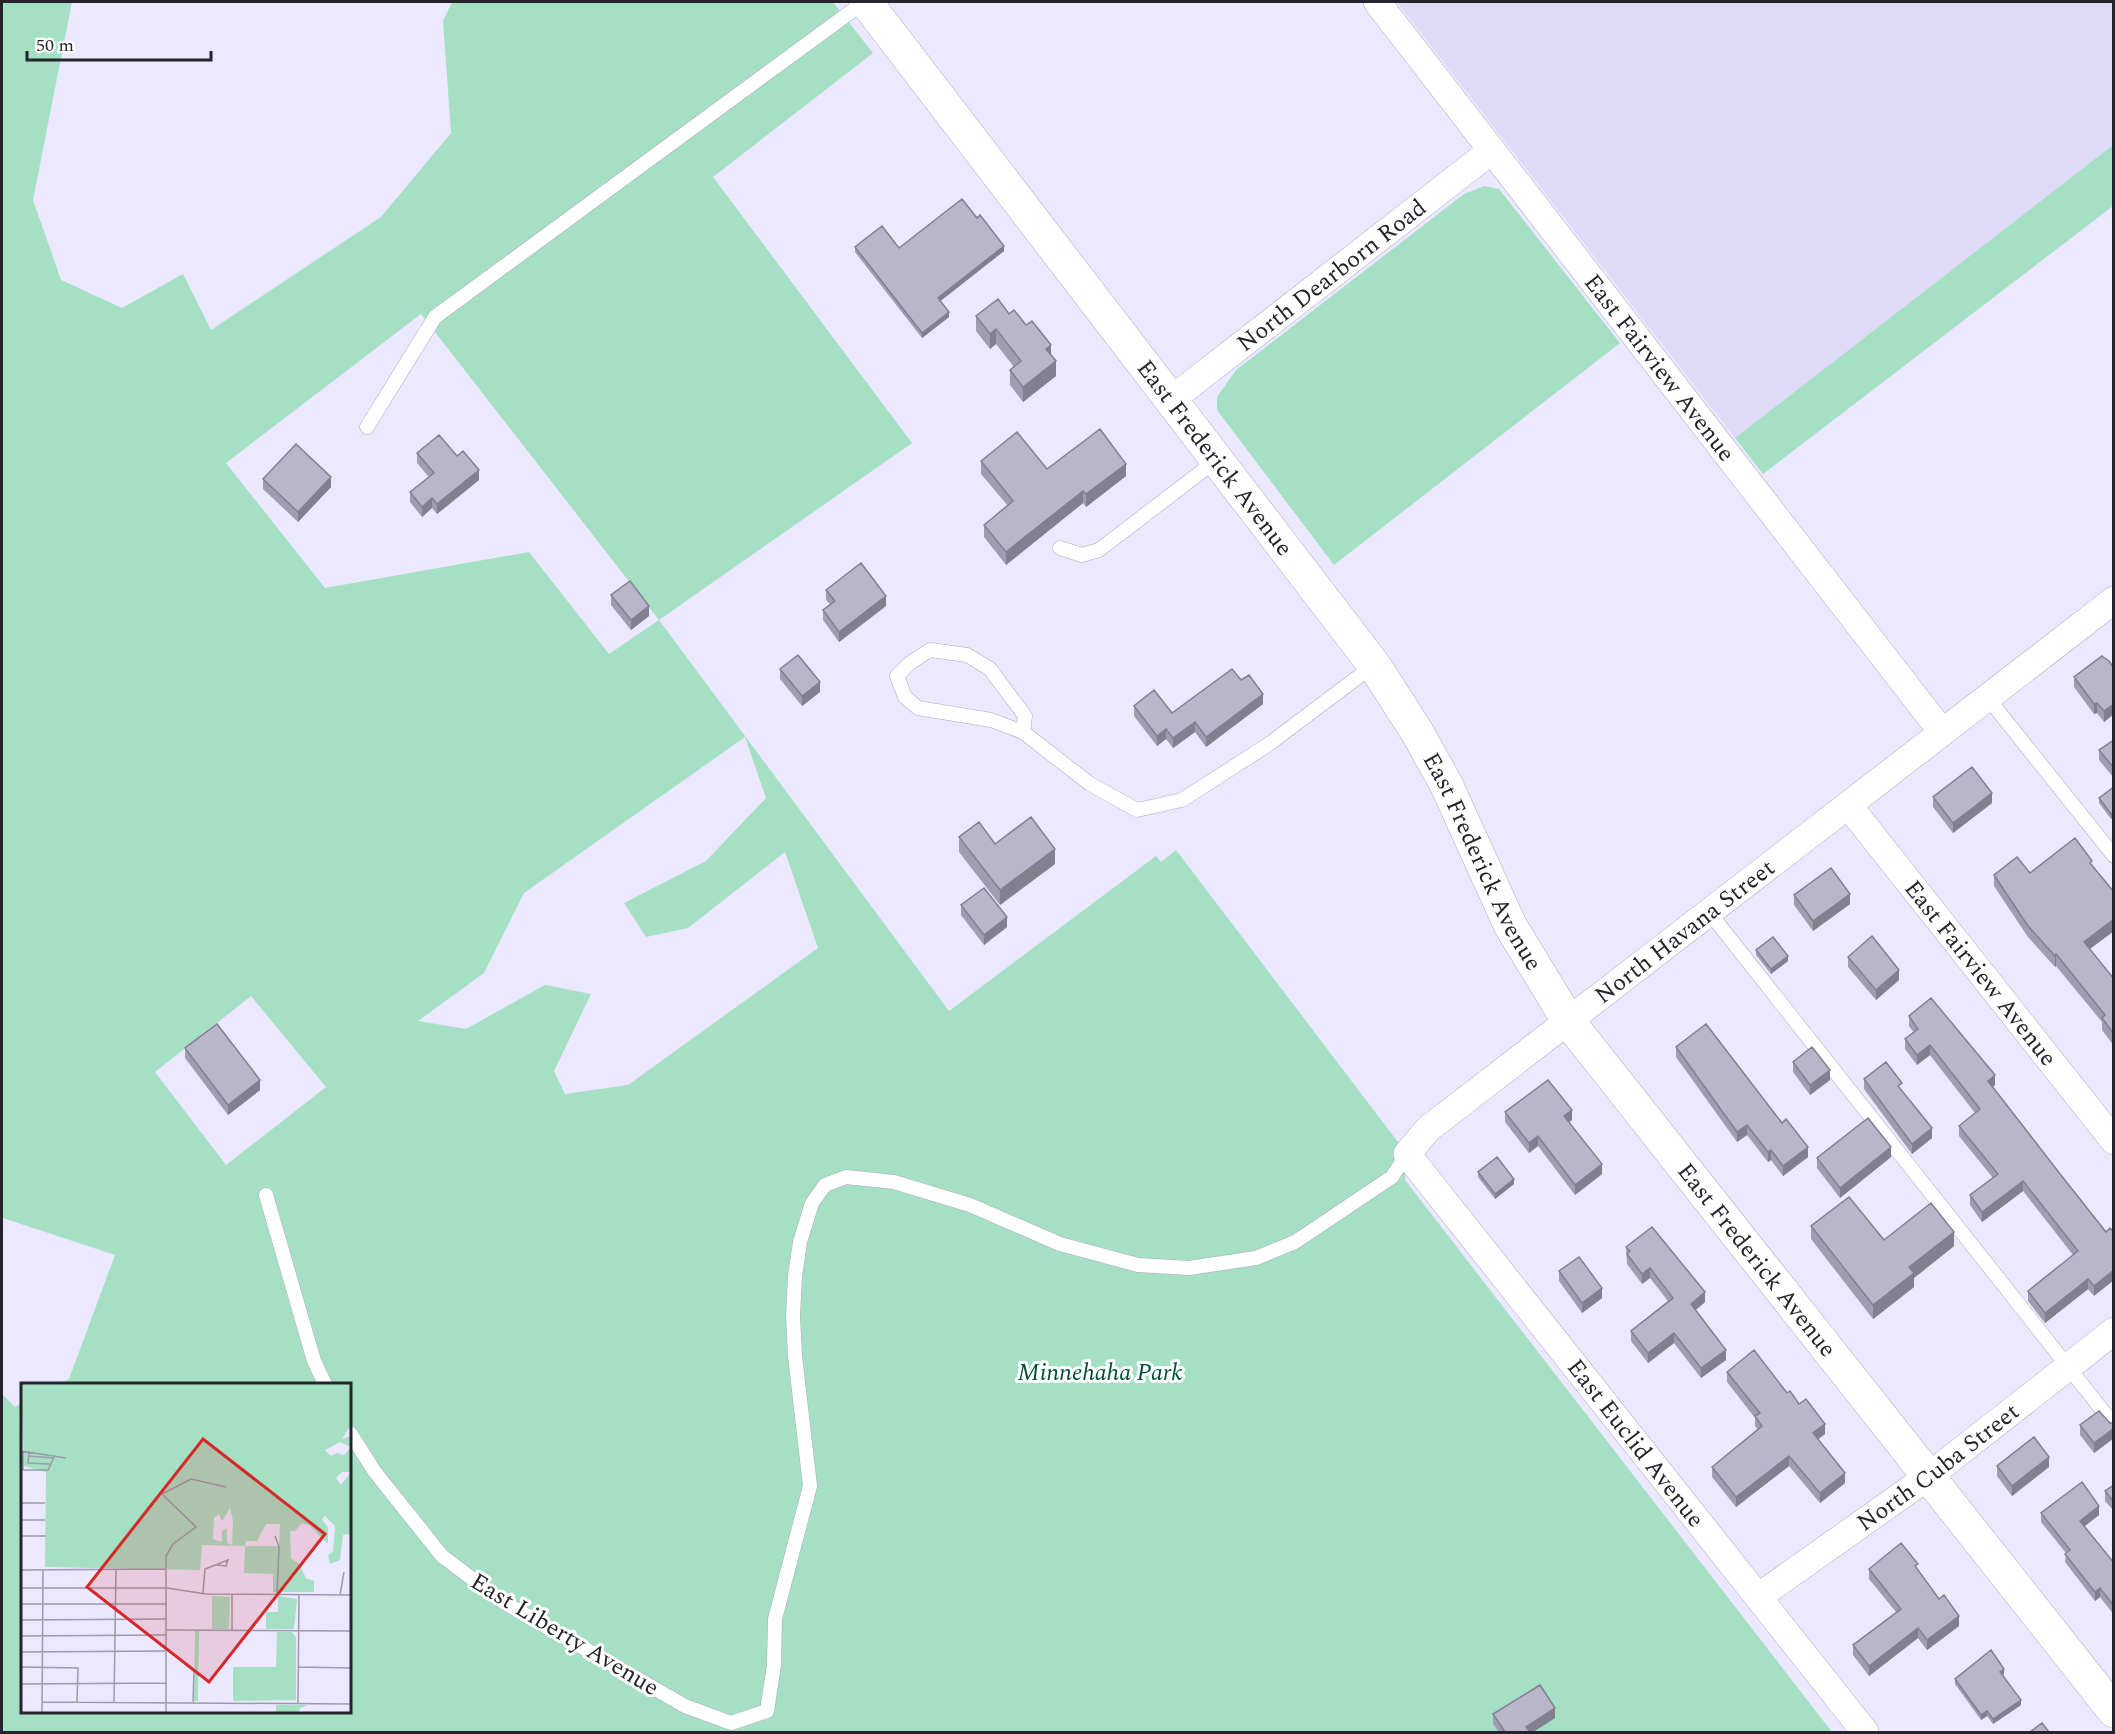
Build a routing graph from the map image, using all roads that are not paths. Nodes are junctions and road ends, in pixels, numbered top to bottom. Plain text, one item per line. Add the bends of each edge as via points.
1 (865, 2) edge
2 (1377, 2) edge
3 (1491, 151) junction
4 (1172, 399) junction
5 (367, 427) dead end
6 (1218, 459) junction
7 (1060, 548) dead end
8 (2114, 600) edge
9 (1374, 665) junction
10 (1987, 697) junction
11 (1023, 732) junction
12 (1942, 732) junction
13 (1848, 805) junction
14 (2114, 856) edge
15 (1709, 912) junction
16 (1569, 1022) junction
17 (2114, 1141) edge
18 (1407, 1154) junction
19 (266, 1195) dead end
20 (2114, 1331) edge
21 (2068, 1366) junction
22 (325, 1383) edge
23 (2114, 1425) edge
24 (351, 1436) edge
25 (1929, 1476) junction
26 (1758, 1597) junction
27 (767, 1712) joint
28 (2114, 1712) edge
29 (1864, 1732) edge

1 - 4 main road, East Frederick Avenue
1 - 5 lane via 435,317
2 - 3 street, East Fairview Avenue
3 - 4 street, North Dearborn Road
3 - 12 street, East Fairview Avenue
4 - 6 main road, East Frederick Avenue
6 - 7 lane via 1100,550 1082,555
6 - 9 main road, East Frederick Avenue
8 - 10 street, North Havana Street
9 - 11 lane via 1269,744 1182,800 1137,810 1090,784
9 - 16 main road, East Frederick Avenue via 1446,784 1510,925
10 - 12 street, North Havana Street
10 - 14 lane
11 - 11 lane via 991,720 918,708 905,697 897,676 930,650 967,655 990,669 1025,716
12 - 13 street, North Havana Street
13 - 15 street, North Havana Street
13 - 17 street, East Fairview Avenue
15 - 16 street, North Havana Street
15 - 21 lane
16 - 18 street, North Havana Street via 1428,1129
16 - 25 main road, East Frederick Avenue
18 - 26 street, East Euclid Avenue
18 - 27 lane, North Havana Street via 1392,1177 1295,1242 1256,1258 1189,1268 1138,1265 1060,1244 932,1191 869,1178 846,1177 825,1185 812,1203 795,1276 795,1356 810,1486 775,1619
19 - 22 lane via 314,1361
20 - 21 street, North Cuba Street
21 - 23 lane
21 - 25 street, North Cuba Street
24 - 27 lane, East Liberty Avenue via 442,1556 503,1602 685,1707 731,1723
25 - 26 street, North Cuba Street
25 - 28 main road, East Frederick Avenue
26 - 29 street, East Euclid Avenue

